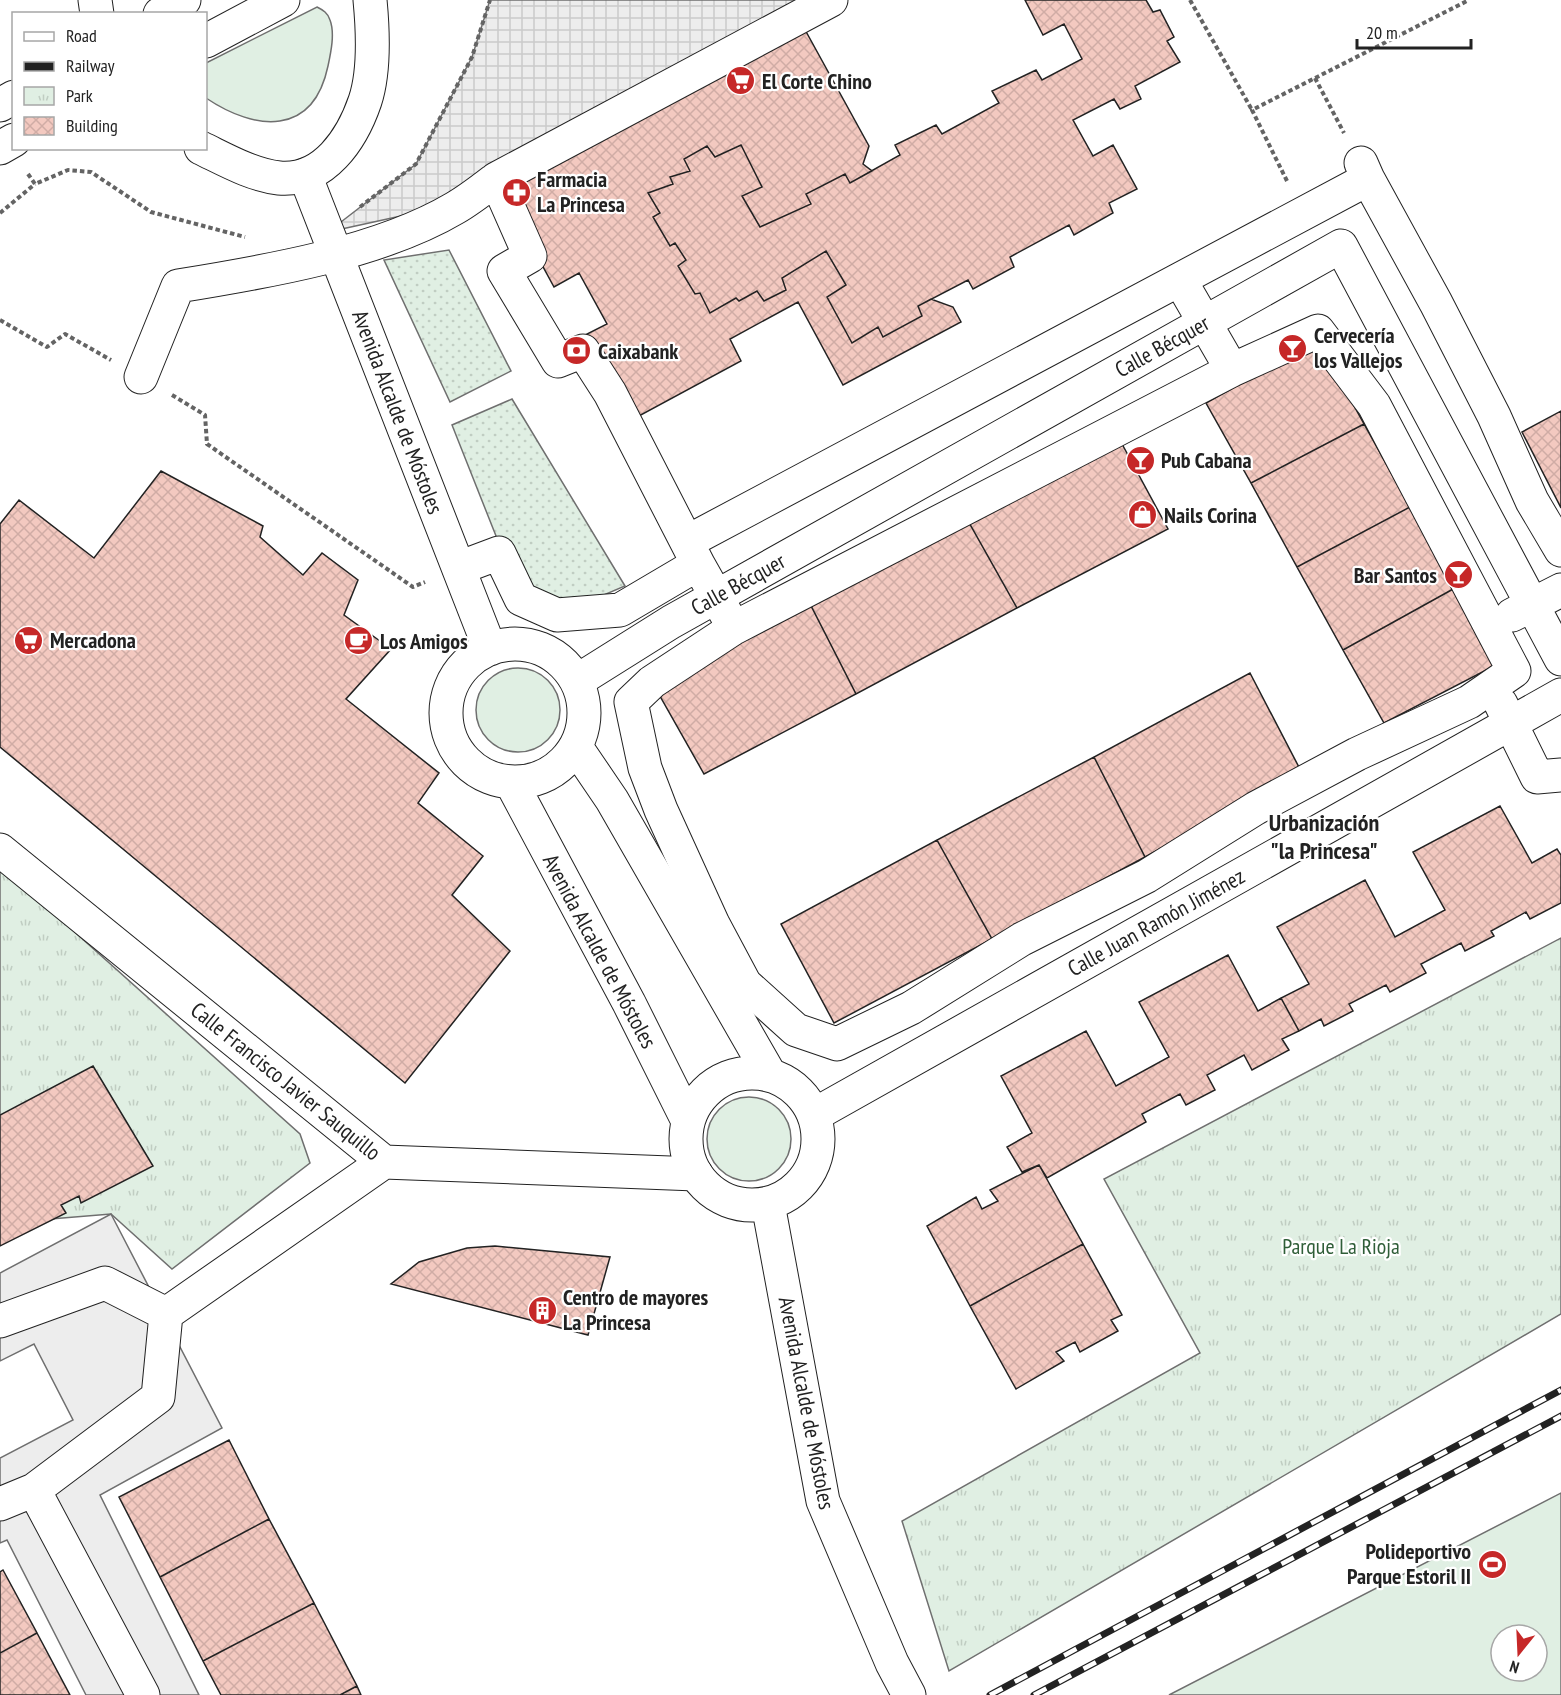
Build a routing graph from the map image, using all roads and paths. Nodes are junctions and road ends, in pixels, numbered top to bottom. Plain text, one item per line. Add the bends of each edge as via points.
1 (184, 0) edge
2 (283, 0) edge
3 (370, 0) edge
4 (831, 0) edge
5 (1190, 0) edge
6 (1469, 0) edge
7 (163, 12) edge
8 (207, 40) edge
9 (1252, 110) junction
10 (205, 150) edge
11 (305, 176) junction
12 (496, 179) junction
13 (35, 184) dead end
14 (1305, 212) junction
15 (0, 213) edge
16 (336, 253) junction
17 (1180, 280) junction
18 (0, 320) edge
19 (1204, 322) junction
20 (1232, 370) junction
21 (141, 377) junction
22 (1561, 550) edge
23 (693, 553) junction
24 (459, 568) junction
25 (1561, 590) edge
26 (717, 596) junction
27 (1533, 606) junction
28 (1490, 625) junction
29 (734, 628) junction
30 (490, 649) junction
31 (1561, 659) edge
32 (577, 681) junction
33 (1493, 685) junction
34 (1561, 695) edge
35 (1509, 723) junction
36 (576, 747) junction
37 (1561, 775) edge
38 (511, 782) junction
39 (0, 850) edge
40 (770, 1075) junction
41 (814, 1115) junction
42 (688, 1121) junction
43 (384, 1162) junction
44 (696, 1174) junction
45 (768, 1204) junction
46 (166, 1314) junction
47 (0, 1321) edge
48 (34, 1490) junction
49 (0, 1504) edge
50 (143, 1695) edge
51 (909, 1695) edge

1 - 7 street
2 - 8 street
3 - 11 street via 371,57 366,100 347,139 324,166
4 - 12 street
5 - 9 path
6 - 9 path
9 - 14 path
10 - 11 street via 249,170 279,178
11 - 16 street, Avenida Alcalde de Móstoles
12 - 16 street via 454,209 379,242
12 - 23 street via 530,256 504,271 558,361 583,351 610,393
13 - 15 path
14 - 17 street
14 - 22 street via 1364,171 1437,303 1532,501
16 - 21 street via 279,269 178,286
16 - 24 street, Avenida Alcalde de Móstoles
17 - 19 street
17 - 23 street
18 - 21 path via 47,347 65,334
19 - 20 street
19 - 26 street, Calle Bécquer
19 - 27 street, Calle Bécquer via 1341,246
20 - 28 street via 1318,331 1374,405
20 - 29 street
21 - 24 path via 205,415 207,444 413,587
23 - 24 street via 620,610 557,615 521,599 499,553
23 - 26 street
24 - 30 street, Avenida Alcalde de Móstoles
25 - 27 street
26 - 29 street
26 - 32 street, Calle Bécquer
27 - 28 street
27 - 31 street, Calle Bécquer
28 - 33 street via 1514,671
29 - 33 street via 652,682 631,702 645,768 660,810 713,924 746,984 796,1030 837,1044 911,1008 1022,939 1147,876 1256,808 1469,702
30 - 32 street via 515,644 540,648 561,661
30 - 38 street via 470,661 455,679 447,700 447,724 455,746 469,764 488,777
32 - 36 street via 584,702 584,725
33 - 35 street
34 - 35 street, Calle Juan Ramón Jiménez
35 - 37 street via 1537,777
35 - 41 street, Calle Juan Ramón Jiménez
36 - 38 street via 560,766 537,779
36 - 40 street via 612,800
38 - 42 street, Avenida Alcalde de Móstoles
39 - 43 street, Calle Francisco Javier Sauquillo
40 - 41 street via 796,1090
40 - 42 street via 749,1073 711,1087 697,1102
41 - 45 street via 819,1136 816,1159 806,1179 789,1194
42 - 44 street via 685,1140
43 - 44 street, Calle Francisco Javier Sauquillo
43 - 46 street
44 - 45 street via 727,1201 748,1206
45 - 51 street, Avenida Alcalde de Móstoles via 823,1501
46 - 47 street via 105,1283
46 - 48 street via 158,1397
48 - 49 street
48 - 50 street

